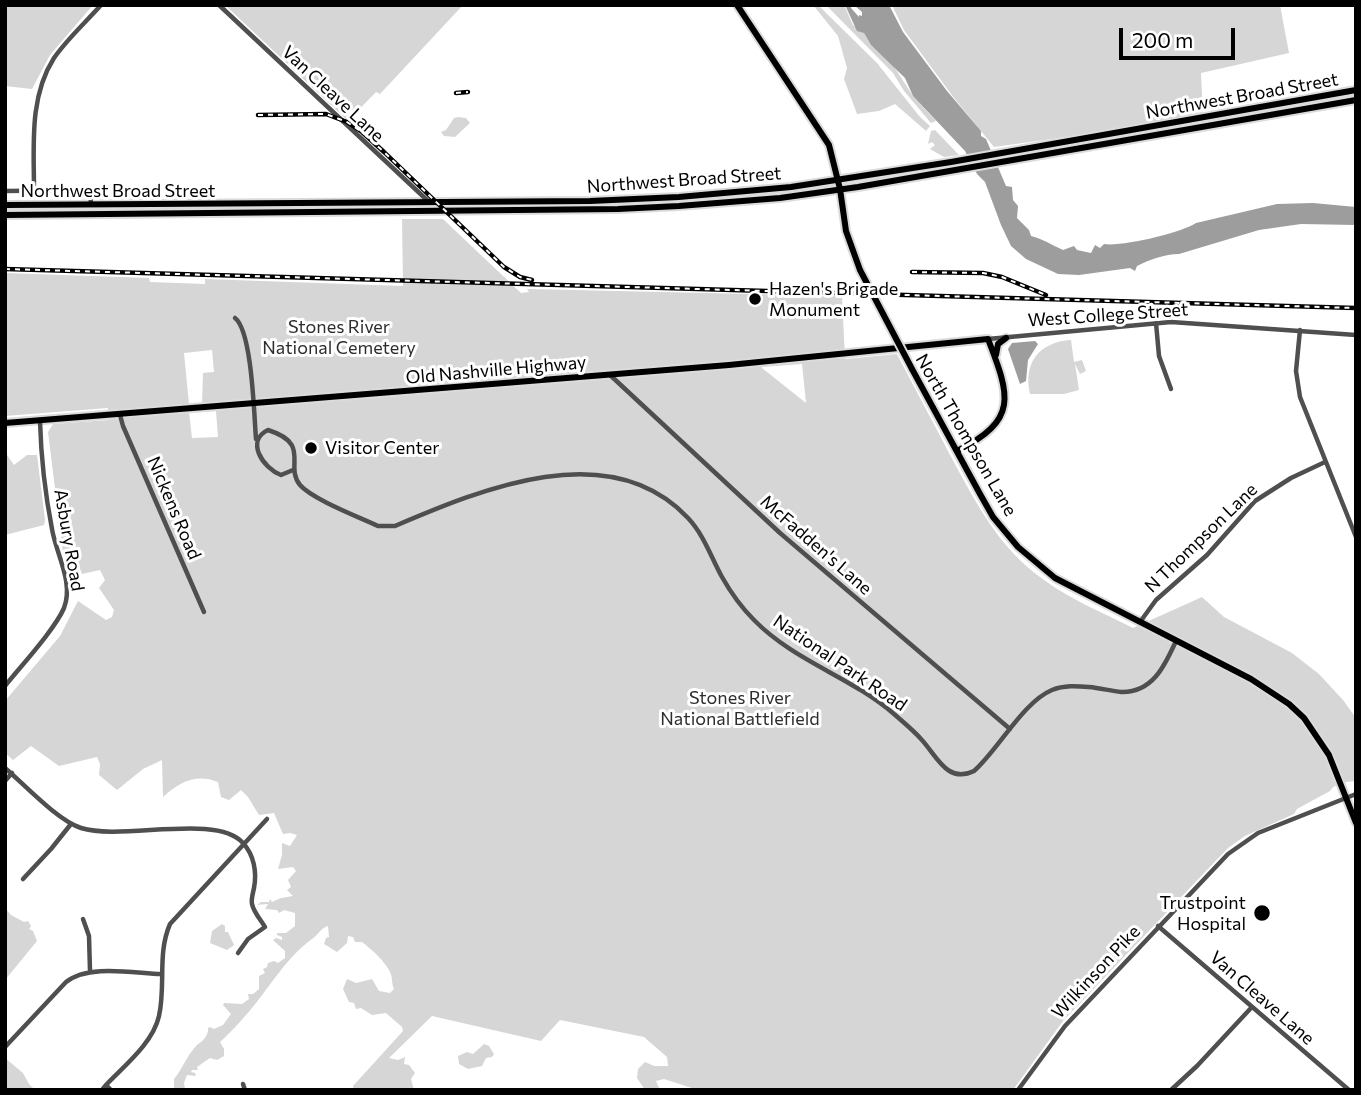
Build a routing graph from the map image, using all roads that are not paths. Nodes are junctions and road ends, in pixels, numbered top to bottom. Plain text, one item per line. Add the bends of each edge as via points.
1 (101, 5) edge
2 (219, 5) edge
3 (737, 5) edge
4 (1356, 90) edge
5 (1336, 94) junction
6 (1356, 100) edge
7 (1337, 104) junction
8 (1203, 118) junction
9 (1150, 127) junction
10 (1205, 127) junction
11 (1152, 137) junction
12 (837, 180) junction
13 (840, 189) junction
14 (34, 190) junction
15 (5, 191) edge
16 (718, 194) junction
17 (679, 197) junction
18 (617, 200) junction
19 (564, 201) junction
20 (429, 202) junction
21 (490, 202) junction
22 (341, 203) junction
23 (719, 203) junction
24 (91, 204) junction
25 (147, 204) junction
26 (248, 204) junction
27 (5, 205) edge
28 (679, 206) junction
29 (564, 209) junction
30 (618, 209) junction
31 (430, 211) junction
32 (490, 211) junction
33 (248, 213) junction
34 (340, 213) junction
35 (91, 214) junction
36 (147, 214) junction
37 (5, 215) edge
38 (236, 318) dead end
39 (1156, 323) junction
40 (1300, 330) junction
41 (1356, 335) edge
42 (1006, 338) junction
43 (988, 339) junction
44 (996, 360) junction
45 (610, 375) junction
46 (1171, 389) dead end
47 (252, 403) junction
48 (120, 415) junction
49 (40, 421) junction
50 (5, 423) edge
51 (255, 425) junction
52 (268, 430) junction
53 (256, 442) junction
54 (957, 451) junction
55 (1325, 462) junction
56 (293, 470) junction
57 (1356, 537) edge
58 (204, 612) dead end
59 (1140, 622) junction
60 (1176, 641) junction
61 (5, 686) edge
62 (1010, 729) junction
63 (5, 768) edge
64 (12, 773) junction
65 (5, 781) edge
66 (1356, 794) edge
67 (1346, 798) junction
68 (267, 819) dead end
69 (1356, 823) edge
70 (71, 824) junction
71 (244, 843) junction
72 (23, 879) dead end
73 (83, 919) dead end
74 (1158, 926) junction
75 (238, 953) dead end
76 (90, 971) junction
77 (161, 974) junction
78 (1251, 1008) junction
79 (5, 1047) edge
80 (104, 1088) edge
81 (111, 1090) edge
82 (1018, 1090) edge
83 (1171, 1090) edge
84 (1349, 1090) edge

1 - 14 street via 55,57 39,93
2 - 20 street, Van Cleave Lane
3 - 12 main road, North Thompson Lane via 824,136
4 - 5 main road, Northwest Broad Street
5 - 7 main road
5 - 8 main road, Northwest Broad Street
6 - 7 main road, Northwest Broad Street
7 - 10 main road, Northwest Broad Street
8 - 9 main road, Northwest Broad Street
8 - 10 main road
9 - 11 main road
9 - 12 main road, Northwest Broad Street
10 - 11 main road, Northwest Broad Street
11 - 13 main road, Northwest Broad Street
12 - 13 main road, North Thompson Lane
12 - 16 main road, Northwest Broad Street
13 - 23 main road, Northwest Broad Street
13 - 54 main road, North Thompson Lane, bridge via 846,231 860,270
14 - 15 street
14 - 24 street via 90,190
16 - 17 main road, Northwest Broad Street
16 - 23 main road
17 - 18 main road, Northwest Broad Street
17 - 28 main road
18 - 19 main road, Northwest Broad Street
18 - 30 main road
19 - 21 main road, Northwest Broad Street
19 - 29 main road
20 - 21 main road, Northwest Broad Street
20 - 22 main road, Northwest Broad Street
20 - 31 main road
21 - 32 main road
22 - 26 main road, Northwest Broad Street
22 - 34 main road
23 - 28 main road, Northwest Broad Street
24 - 25 main road, Northwest Broad Street
24 - 27 main road, Northwest Broad Street
24 - 35 main road
25 - 26 main road, Northwest Broad Street
25 - 36 main road
26 - 33 main road
28 - 30 main road, Northwest Broad Street
29 - 30 main road, Northwest Broad Street
29 - 32 main road, Northwest Broad Street
31 - 32 main road, Northwest Broad Street
31 - 34 main road, Northwest Broad Street
33 - 34 main road, Northwest Broad Street
33 - 36 main road, Northwest Broad Street
35 - 36 main road, Northwest Broad Street
35 - 37 main road, Northwest Broad Street
38 - 47 street via 247,340
39 - 40 street, West College Street
39 - 42 street, West College Street
39 - 46 street via 1159,356
40 - 41 street, West College Street
40 - 55 street via 1296,371 1300,397
42 - 43 street, West College Street
42 - 44 main road via 998,344
43 - 44 main road
43 - 45 main road, Old Nashville Highway
44 - 54 main road via 1005,384 1001,414 984,436
45 - 47 main road, Old Nashville Highway
45 - 62 street, McFadden's Lane via 771,525
47 - 48 main road, Old Nashville Highway
47 - 51 street
48 - 49 main road, Old Nashville Highway
48 - 58 street, Nickens Road
49 - 50 main road, Old Nashville Highway
49 - 61 street, Asbury Road via 48,507 67,597 58,617
51 - 52 street, National Park Road
51 - 53 street
52 - 53 street
52 - 56 street, National Park Road via 284,437 293,448
53 - 56 street via 272,470 281,475
54 - 59 main road, North Thompson Lane via 993,517 1036,564
55 - 57 street
55 - 59 street, N Thompson Lane via 1255,501 1202,560 1156,600
56 - 62 street, National Park Road via 310,493 386,527 484,491 538,478 587,476 634,483 662,495 688,519 730,590 761,627 797,654 880,702 922,740 947,771 974,771
59 - 60 main road, North Thompson Lane
60 - 62 street, National Park Road via 1164,668 1137,690 1073,685 1053,690 1038,698
60 - 67 main road, North Thompson Lane via 1289,704 1329,755
63 - 64 street
64 - 65 street
64 - 70 street
66 - 67 street, Wilkinson Pike
67 - 69 main road, North Thompson Lane
67 - 74 street, Wilkinson Pike via 1241,843
68 - 71 street
70 - 71 street via 99,832 218,830
70 - 72 street
71 - 75 street via 255,873 252,902 265,927 247,939
71 - 77 street via 170,924 163,943
73 - 76 street via 89,936
74 - 78 street, Van Cleave Lane
74 - 82 street, Wilkinson Pike via 1062,1028
76 - 77 street
76 - 79 street via 66,982
77 - 80 street via 160,1011 154,1029
78 - 83 street
78 - 84 street, Van Cleave Lane
80 - 81 street

